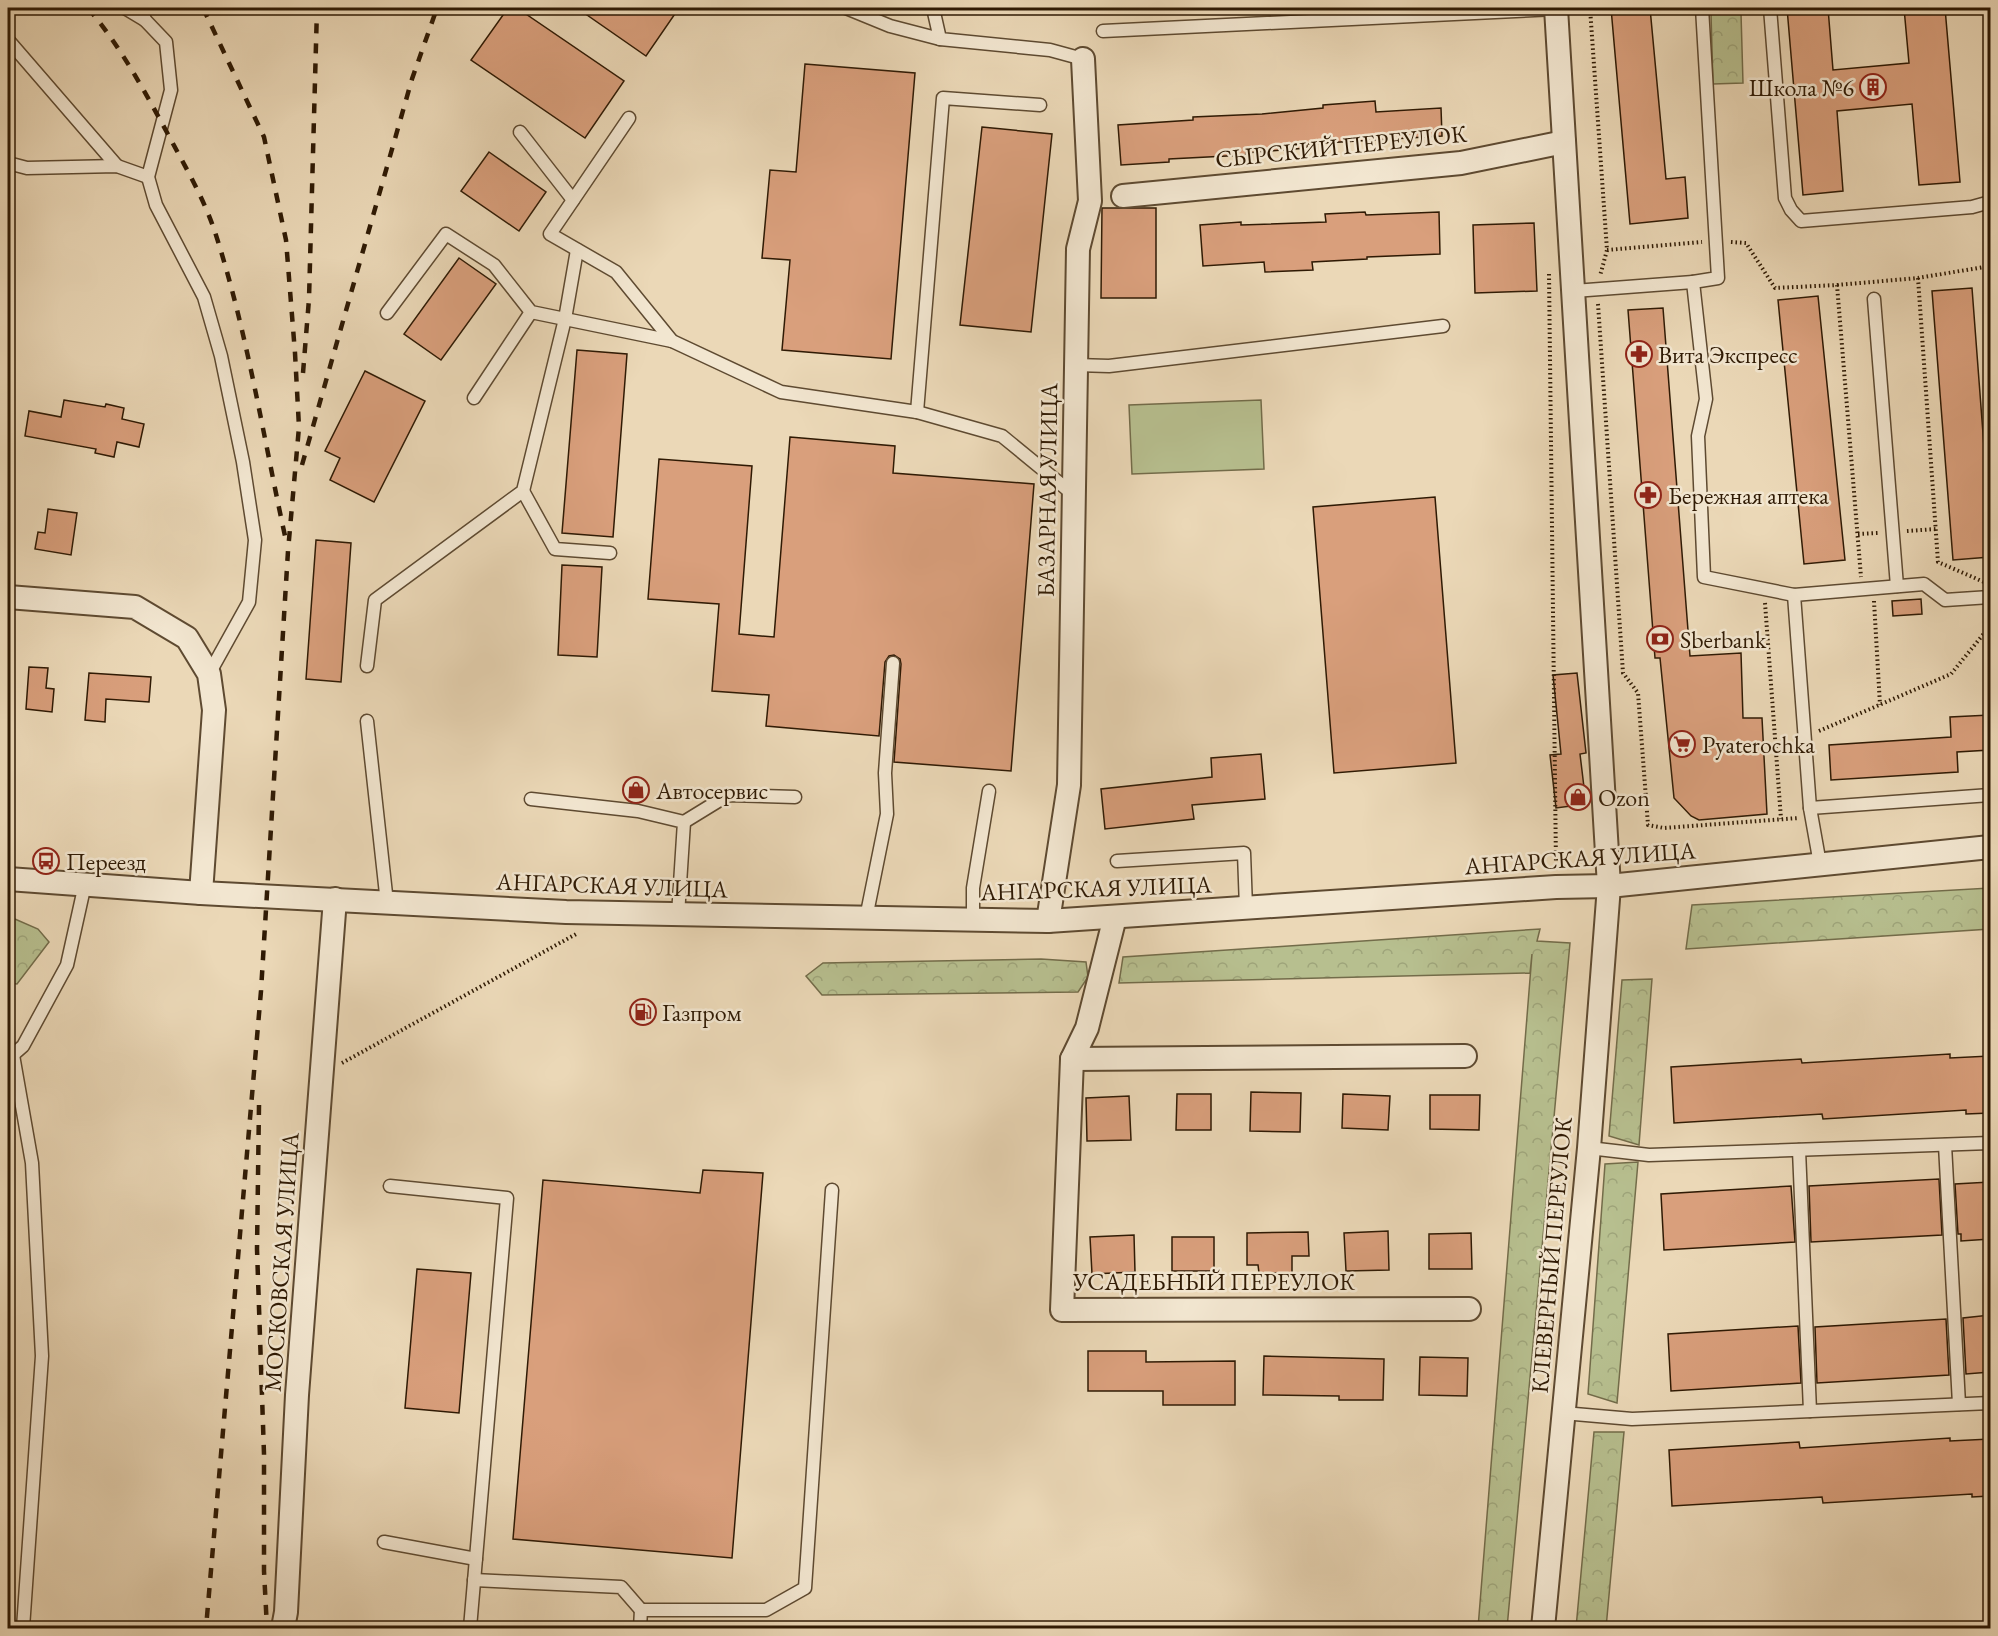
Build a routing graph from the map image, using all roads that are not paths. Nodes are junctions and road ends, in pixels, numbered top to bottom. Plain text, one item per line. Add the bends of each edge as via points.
1 (125, 8) edge
2 (141, 8) edge
3 (846, 8) edge
4 (933, 8) edge
5 (1556, 8) edge
6 (1702, 8) edge
7 (1770, 8) edge
8 (145, 20) junction
9 (1103, 31) dead end
10 (940, 39) junction
11 (8, 40) edge
12 (1083, 59) joint
13 (1040, 105) dead end
14 (629, 118) dead end
15 (520, 132) dead end
16 (1564, 142) junction
17 (8, 163) edge
18 (117, 166) junction
19 (148, 177) junction
20 (1123, 196) dead end
21 (573, 200) junction
22 (1990, 202) edge
23 (577, 249) junction
24 (1693, 282) junction
25 (1574, 291) junction
26 (1874, 299) dead end
27 (531, 312) junction
28 (387, 313) dead end
29 (565, 319) junction
30 (1443, 326) dead end
31 (672, 341) junction
32 (1076, 365) junction
33 (474, 398) dead end
34 (917, 412) junction
35 (523, 491) junction
36 (1074, 495) junction
37 (610, 553) dead end
38 (1897, 586) junction
39 (1794, 595) junction
40 (8, 597) edge
41 (1990, 597) edge
42 (893, 663) dead end
43 (367, 666) dead end
44 (209, 674) junction
45 (367, 721) dead end
46 (989, 791) dead end
47 (1990, 795) edge
48 (795, 797) dead end
49 (531, 799) dead end
50 (1811, 812) junction
51 (684, 822) junction
52 (1990, 847) edge
53 (1117, 861) dead end
54 (1820, 864) junction
55 (8, 879) edge
56 (85, 884) junction
57 (1609, 886) junction
58 (201, 893) junction
59 (335, 899) junction
60 (387, 903) junction
61 (1246, 908) junction
62 (678, 915) junction
63 (1115, 917) junction
64 (866, 918) junction
65 (972, 920) junction
66 (1048, 921) junction
67 (1465, 1056) dead end
68 (10, 1057) edge
69 (1072, 1059) junction
70 (1990, 1143) edge
71 (1945, 1145) junction
72 (1589, 1148) junction
73 (1799, 1150) junction
74 (390, 1186) dead end
75 (832, 1190) dead end
76 (1468, 1309) dead end
77 (1990, 1403) edge
78 (1959, 1404) junction
79 (1810, 1411) junction
80 (1563, 1413) junction
81 (384, 1542) dead end
82 (476, 1558) junction
83 (474, 1580) junction
84 (641, 1610) junction
85 (23, 1629) edge
86 (283, 1629) edge
87 (470, 1629) edge
88 (640, 1629) edge
89 (1543, 1629) edge

1 - 8 lane
2 - 8 lane
3 - 10 lane via 890,26
4 - 10 lane
5 - 9 lane
5 - 16 street, КЛЕВЕРНЫЙ ПЕРЕУЛОК
6 - 24 lane via 1718,278
7 - 22 lane via 1785,198 1801,221 1972,207
8 - 19 lane via 166,42 171,90
10 - 12 lane via 1050,50
11 - 18 lane
12 - 32 street, БАЗАРНАЯ УЛИЦА via 1090,201 1078,249
13 - 34 lane via 943,98
14 - 21 lane
15 - 21 lane
16 - 20 street, СЫРСКИЙ ПЕРЕУЛОК via 1461,163
16 - 25 street, КЛЕВЕРНЫЙ ПЕРЕУЛОК
17 - 18 lane via 27,168
18 - 19 lane
19 - 44 lane via 156,205 204,297 221,356 255,540 249,602
21 - 23 lane via 550,234
23 - 29 lane
23 - 31 lane via 616,272
24 - 25 lane
24 - 39 lane via 1706,399 1698,436 1704,577
25 - 57 street, КЛЕВЕРНЫЙ ПЕРЕУЛОК
26 - 38 lane
27 - 28 lane via 494,265 446,234
27 - 29 lane
27 - 33 lane
29 - 31 lane
29 - 35 lane
30 - 32 lane via 1109,366
31 - 34 lane via 782,392
32 - 36 street, БАЗАРНАЯ УЛИЦА
34 - 36 lane via 1002,436
35 - 37 lane via 555,549
35 - 43 lane via 375,600
36 - 66 street, БАЗАРНАЯ УЛИЦА via 1070,785
38 - 39 lane
38 - 41 lane via 1924,584 1945,600
39 - 50 lane
40 - 44 street via 135,607 187,638
42 - 64 lane via 885,773 887,814
44 - 58 street via 214,710
45 - 60 lane
46 - 65 lane via 973,888
47 - 50 lane
48 - 51 lane via 728,795
49 - 51 lane via 638,811
50 - 54 lane
51 - 62 lane
52 - 54 street, АНГАРСКАЯ УЛИЦА
53 - 61 lane via 1244,853
54 - 57 street, АНГАРСКАЯ УЛИЦА
55 - 56 street, АНГАРСКАЯ УЛИЦА
56 - 58 street, АНГАРСКАЯ УЛИЦА
56 - 68 lane via 67,964 23,1046
57 - 61 street, АНГАРСКАЯ УЛИЦА
57 - 72 street, КЛЕВЕРНЫЙ ПЕРЕУЛОК
58 - 59 street, АНГАРСКАЯ УЛИЦА
59 - 60 street, АНГАРСКАЯ УЛИЦА
59 - 86 street, МОСКОВСКАЯ УЛИЦА
60 - 62 street, АНГАРСКАЯ УЛИЦА
61 - 63 street, АНГАРСКАЯ УЛИЦА
62 - 64 street, АНГАРСКАЯ УЛИЦА
63 - 66 street, АНГАРСКАЯ УЛИЦА
63 - 69 street, УСАДЕБНЫЙ ПЕРЕУЛОК via 1087,1028
64 - 65 street, АНГАРСКАЯ УЛИЦА
65 - 66 street, АНГАРСКАЯ УЛИЦА
67 - 69 street
68 - 85 lane via 32,1163 42,1356
69 - 76 street, УСАДЕБНЫЙ ПЕРЕУЛОК via 1062,1310
70 - 71 lane
71 - 73 lane
71 - 78 lane
72 - 73 lane via 1649,1155
72 - 80 street, КЛЕВЕРНЫЙ ПЕРЕУЛОК
73 - 79 lane
74 - 82 lane via 507,1198
75 - 84 lane via 805,1588 766,1610
77 - 78 lane
78 - 79 lane
79 - 80 lane via 1632,1419
80 - 89 street, КЛЕВЕРНЫЙ ПЕРЕУЛОК
81 - 82 lane
82 - 83 lane
83 - 84 lane via 621,1587
83 - 87 lane
84 - 88 lane

